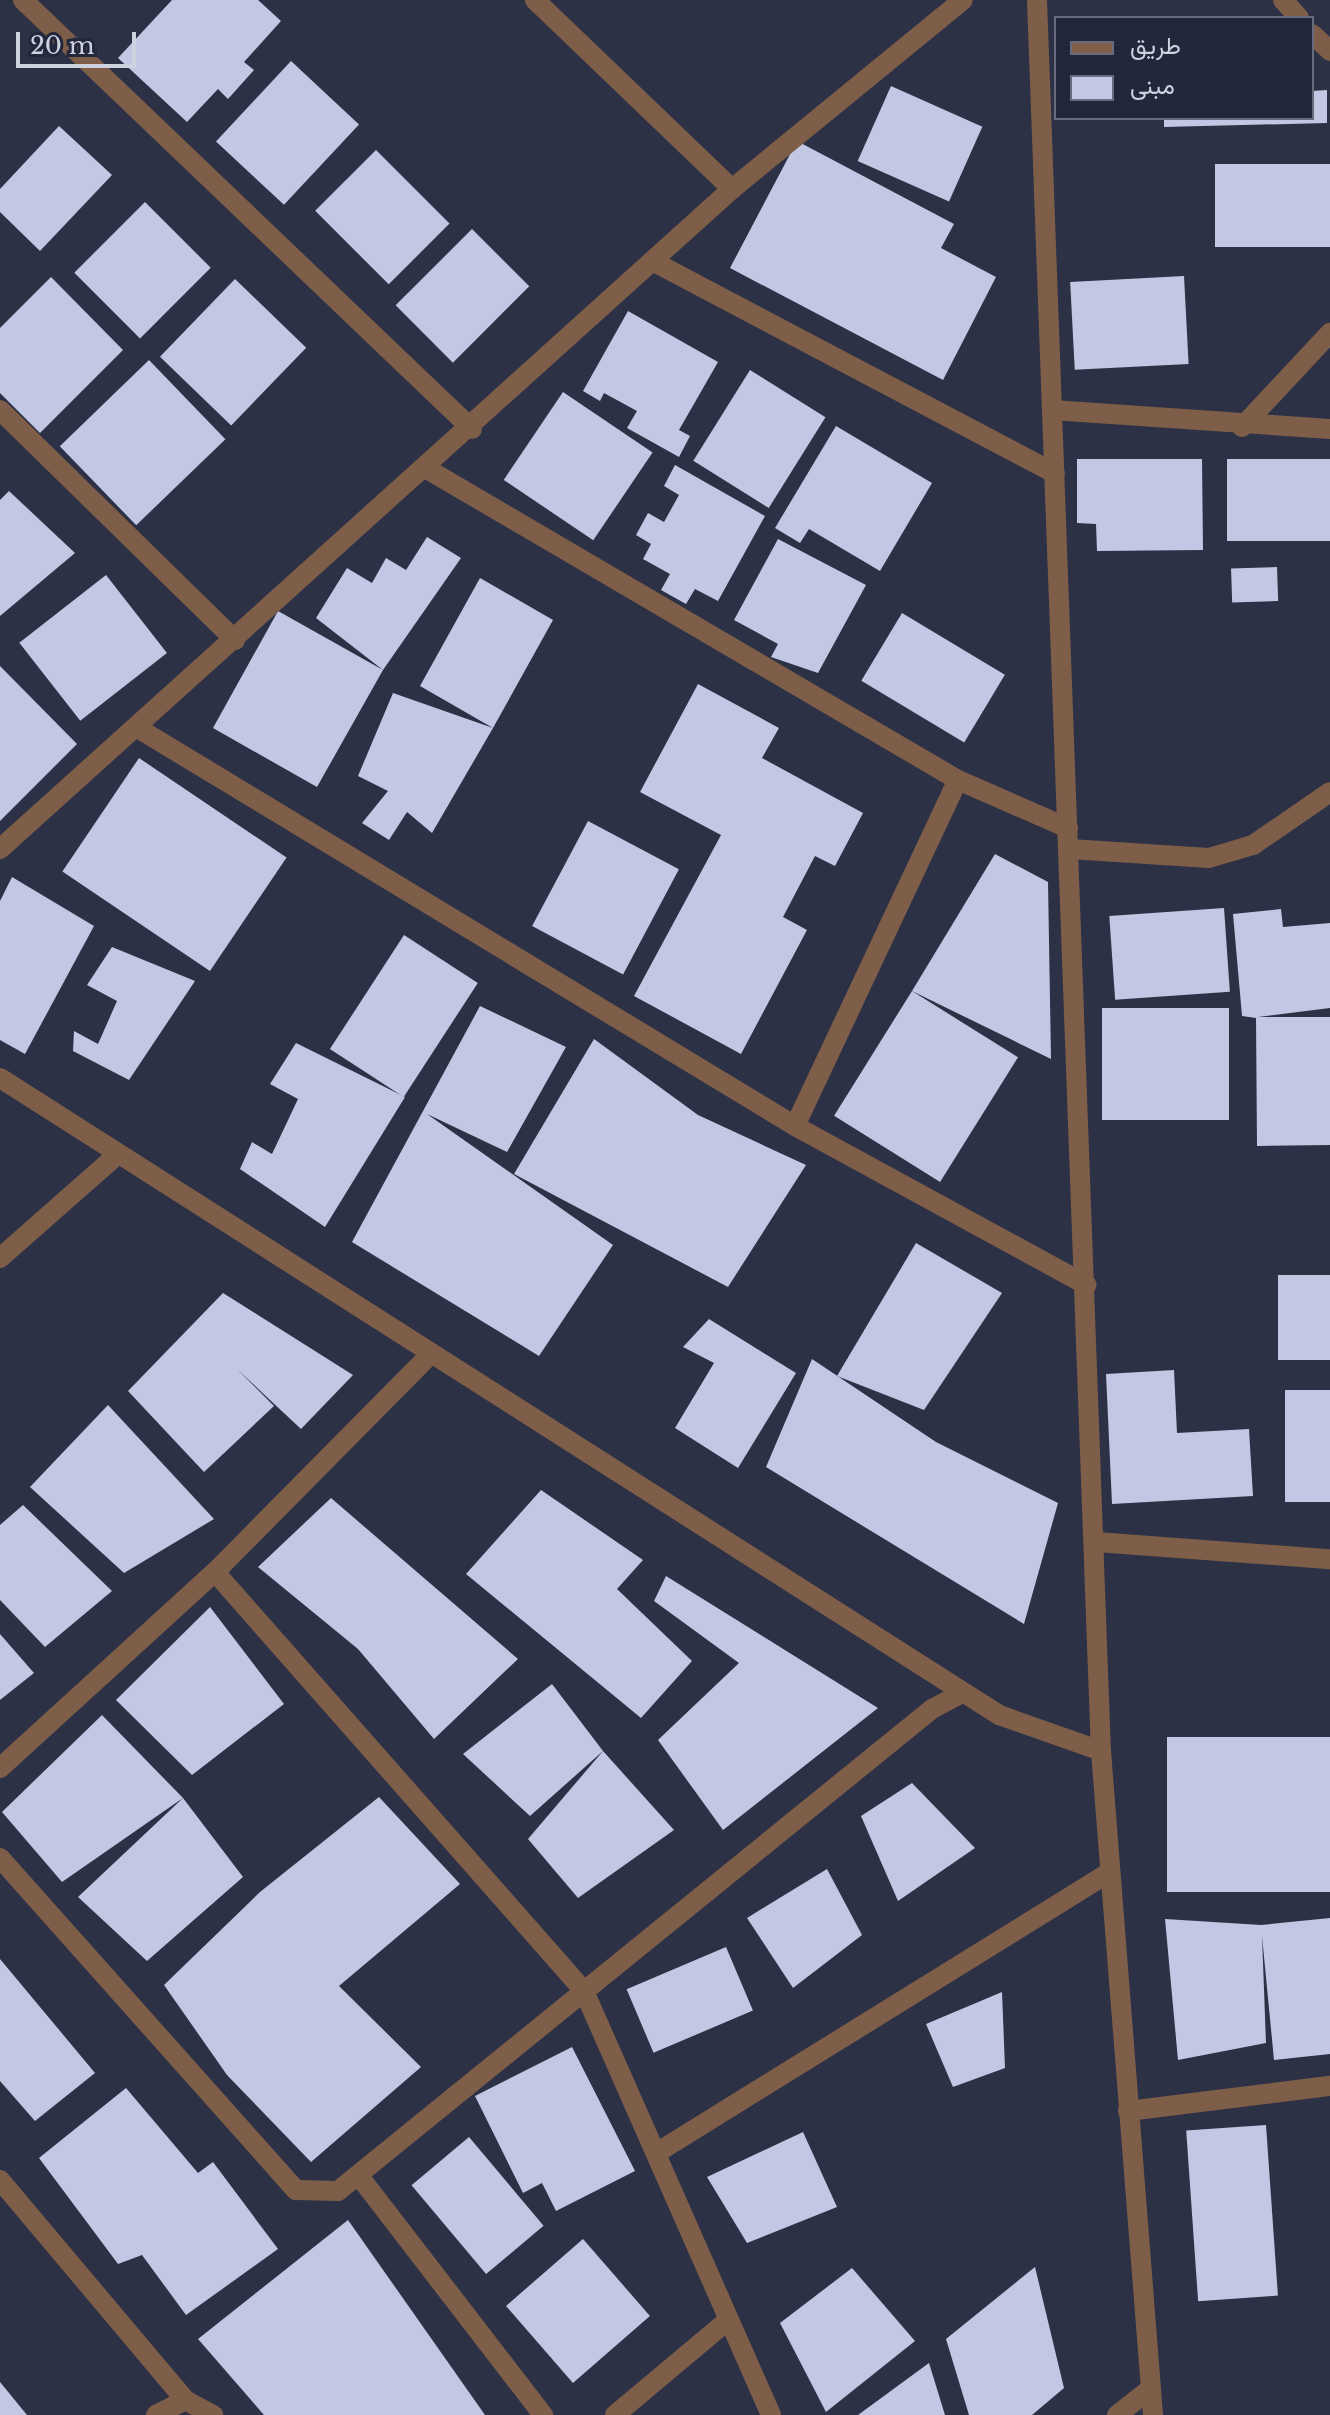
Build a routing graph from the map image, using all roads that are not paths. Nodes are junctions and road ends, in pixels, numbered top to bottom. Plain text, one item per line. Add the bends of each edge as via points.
1 (23, 0) edge
2 (535, 0) edge
3 (963, 0) edge
4 (1037, 0) edge
5 (1283, 0) edge
6 (1297, 16) edge
7 (1314, 36) edge
8 (1330, 51) edge
9 (732, 189) junction
10 (654, 262) junction
11 (1330, 333) edge
12 (0, 410) edge
13 (1052, 410) junction
14 (1242, 427) junction
15 (472, 429) junction
16 (1330, 429) edge
17 (427, 469) junction
18 (1055, 473) junction
19 (235, 640) junction
20 (136, 727) junction
21 (958, 780) junction
22 (1330, 792) edge
23 (1069, 839) junction
24 (0, 849) edge
25 (0, 1078) edge
26 (795, 1126) junction
27 (118, 1154) junction
28 (0, 1258) edge
29 (1087, 1285) junction
30 (431, 1354) junction
31 (1096, 1542) junction
32 (1330, 1559) edge
33 (215, 1572) junction
34 (962, 1693) junction
35 (1101, 1751) junction
36 (0, 1768) edge
37 (0, 1858) edge
38 (1110, 1872) junction
39 (584, 1991) junction
40 (1330, 2086) edge
41 (1128, 2111) junction
42 (658, 2152) junction
43 (359, 2176) junction
44 (0, 2180) edge
45 (727, 2321) junction
46 (1150, 2389) junction
47 (185, 2400) junction
48 (156, 2415) edge
49 (213, 2415) edge
50 (543, 2415) edge
51 (615, 2415) edge
52 (771, 2415) edge
53 (1117, 2415) edge
54 (1153, 2415) edge

1 - 15 street
2 - 9 street
3 - 9 street
4 - 13 street
5 - 6 street
7 - 8 street
9 - 10 street
10 - 15 street
10 - 18 street
11 - 14 street
12 - 19 street
13 - 14 street
13 - 18 street
14 - 16 street
15 - 17 street
17 - 19 street
17 - 21 street
18 - 23 street
19 - 20 street
20 - 24 street
20 - 26 street
21 - 23 street
21 - 26 street
22 - 23 street via 1253,845 1209,858
23 - 29 street
25 - 27 street
26 - 29 street
27 - 28 street
27 - 30 street
29 - 31 street
30 - 33 street
30 - 34 street
31 - 32 street
31 - 35 street
33 - 36 street
33 - 39 street
34 - 35 street via 1034,1734
34 - 39 street via 932,1709
35 - 38 street
37 - 43 street via 296,2190 338,2191
38 - 41 street
38 - 42 street
39 - 42 street
39 - 43 street
40 - 41 street
41 - 46 street
42 - 45 street
43 - 50 street
44 - 47 street
45 - 51 street
45 - 52 street
46 - 53 street
46 - 54 street
47 - 48 street
47 - 49 street

